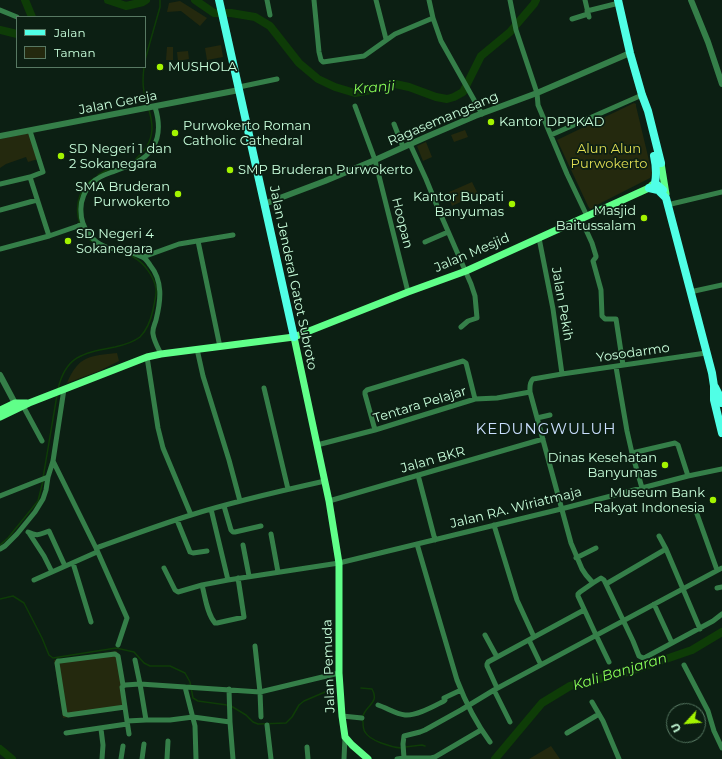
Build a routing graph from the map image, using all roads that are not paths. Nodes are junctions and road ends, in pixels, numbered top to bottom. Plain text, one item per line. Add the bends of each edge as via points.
1 (267, 0) edge
2 (314, 0) edge
3 (376, 0) edge
4 (429, 0) edge
5 (510, 0) edge
6 (585, 0) edge
7 (691, 0) edge
8 (618, 1) edge
9 (219, 2) edge
10 (0, 10) edge
11 (588, 14) junction
12 (270, 15) dead end
13 (16, 17) edge
14 (433, 18) junction
15 (572, 20) dead end
16 (386, 39) junction
17 (630, 54) junction
18 (277, 79) dead end
19 (722, 84) edge
20 (239, 89) junction
21 (537, 93) junction
22 (529, 96) junction
23 (643, 97) junction
24 (538, 105) junction
25 (355, 106) dead end
26 (154, 107) junction
27 (482, 114) junction
28 (394, 124) dead end
29 (30, 131) junction
30 (551, 135) junction
31 (0, 136) edge
32 (410, 144) junction
33 (403, 147) junction
34 (375, 160) junction
35 (661, 163) joint
36 (30, 177) junction
37 (0, 184) edge
38 (652, 185) junction
39 (722, 192) edge
40 (37, 200) junction
41 (666, 200) junction
42 (264, 204) junction
43 (0, 210) edge
44 (584, 217) junction
45 (80, 225) junction
46 (448, 232) junction
47 (233, 235) dead end
48 (49, 236) junction
49 (539, 238) junction
50 (198, 241) junction
51 (425, 242) dead end
52 (0, 249) edge
53 (143, 257) junction
54 (466, 271) junction
55 (722, 285) edge
56 (408, 292) junction
57 (690, 292) junction
58 (461, 327) dead end
59 (294, 337) junction
60 (220, 347) junction
61 (197, 349) junction
62 (706, 353) junction
63 (161, 354) junction
64 (147, 357) junction
65 (622, 365) junction
66 (616, 367) junction
67 (562, 374) junction
68 (0, 375) edge
69 (264, 388) dead end
70 (63, 389) junction
71 (717, 390) edge
72 (530, 392) junction
73 (475, 400) junction
74 (722, 403) edge
75 (21, 405) junction
76 (0, 410) edge
77 (550, 415) dead end
78 (0, 417) edge
79 (537, 418) junction
80 (375, 430) junction
81 (722, 433) edge
82 (543, 439) junction
83 (42, 441) dead end
84 (317, 445) junction
85 (632, 453) junction
86 (52, 461) junction
87 (722, 469) edge
88 (418, 475) junction
89 (688, 476) junction
90 (44, 479) junction
91 (325, 481) junction
92 (642, 488) junction
93 (288, 489) junction
94 (0, 496) edge
95 (240, 501) junction
96 (329, 501) junction
97 (224, 506) junction
98 (211, 509) junction
99 (561, 509) junction
100 (697, 514) dead end
101 (191, 515) junction
102 (177, 520) junction
103 (494, 525) junction
104 (23, 526) junction
105 (261, 526) dead end
106 (28, 532) junction
107 (271, 534) dead end
108 (659, 536) dead end
109 (435, 540) junction
110 (418, 544) junction
111 (243, 545) dead end
112 (596, 548) dead end
113 (0, 549) edge
114 (96, 550) junction
115 (666, 550) junction
116 (207, 552) dead end
117 (576, 558) junction
118 (72, 563) junction
119 (339, 563) junction
120 (65, 566) junction
121 (164, 568) dead end
122 (722, 568) edge
123 (717, 570) junction
124 (52, 572) junction
125 (278, 572) junction
126 (249, 576) junction
127 (238, 578) junction
128 (34, 580) dead end
129 (228, 580) junction
130 (593, 583) junction
131 (606, 584) junction
132 (202, 585) junction
133 (682, 589) junction
134 (654, 604) junction
135 (584, 610) junction
136 (722, 614) edge
137 (623, 620) junction
138 (91, 622) dead end
139 (700, 629) junction
140 (485, 635) dead end
141 (596, 635) junction
142 (531, 638) junction
143 (672, 643) junction
144 (118, 645) dead end
145 (255, 646) dead end
146 (497, 657) junction
147 (135, 660) dead end
148 (609, 662) dead end
149 (541, 665) junction
150 (684, 665) dead end
151 (339, 673) junction
152 (140, 684) junction
153 (123, 686) junction
154 (186, 687) junction
155 (229, 689) junction
156 (495, 689) junction
157 (461, 690) junction
158 (260, 692) junction
159 (592, 702) dead end
160 (378, 704) dead end
161 (468, 705) junction
162 (125, 707) junction
163 (599, 714) junction
164 (342, 716) junction
165 (193, 717) junction
166 (261, 717) dead end
167 (362, 718) dead end
168 (146, 720) junction
169 (230, 722) junction
170 (510, 722) dead end
171 (127, 723) junction
172 (267, 725) dead end
173 (101, 729) junction
174 (481, 730) junction
175 (567, 733) dead end
176 (66, 734) dead end
177 (129, 734) dead end
178 (345, 737) junction
179 (168, 741) dead end
180 (490, 742) dead end
181 (144, 744) dead end
182 (123, 746) dead end
183 (307, 747) dead end
184 (722, 748) edge
185 (404, 758) junction
186 (418, 758) edge
187 (102, 759) edge
188 (121, 759) edge
189 (142, 759) edge
190 (166, 759) edge
191 (196, 759) edge
192 (233, 759) edge
193 (272, 759) edge
194 (308, 759) edge
195 (344, 759) edge
196 (368, 759) edge
197 (397, 759) edge
198 (619, 759) edge

1 - 12 street
2 - 16 street via 319,52 323,62 364,56
3 - 16 street
4 - 14 street
5 - 21 street via 516,30
6 - 11 street
7 - 19 street
8 - 11 street
8 - 17 main road
9 - 20 main road, Jalan Jenderal Gatot Subroto
10 - 13 street
11 - 15 street
14 - 16 street
14 - 27 street via 441,41
17 - 21 street, Ragasemangsang
17 - 23 main road
18 - 20 street
20 - 26 street, Jalan Gereja
20 - 42 main road, Jalan Jenderal Gatot Subroto
21 - 22 street, Ragasemangsang
21 - 24 street
22 - 24 street
22 - 27 street, Ragasemangsang
23 - 30 street
23 - 35 main road
23 - 38 main road via 642,106 656,164 657,174
24 - 30 street
25 - 34 street, Hoopan
26 - 29 street, Jalan Gereja
26 - 45 street via 159,127 156,142 150,152 137,163 105,174 92,182 82,201
27 - 32 street, Ragasemangsang
28 - 33 street
29 - 31 street, Jalan Gereja
29 - 36 street via 43,172
30 - 44 street
32 - 33 street, Ragasemangsang
32 - 46 street
33 - 34 street, Ragasemangsang
34 - 42 street, Ragasemangsang
34 - 56 street, Hoopan
35 - 41 main road
36 - 37 street
36 - 40 street
38 - 41 main road via 663,190
38 - 44 main road, Jalan Mesjid
39 - 41 street
40 - 43 street
40 - 48 street
41 - 57 main road
42 - 59 main road, Jalan Jenderal Gatot Subroto
44 - 49 main road, Jalan Mesjid
44 - 65 street via 596,256 594,261 601,290 602,316 605,319 616,319
45 - 48 street
45 - 53 street via 100,244
46 - 51 street
46 - 54 street
47 - 50 street
48 - 52 street
49 - 54 main road, Jalan Mesjid
49 - 67 street, Jalan Pekih
50 - 53 street via 179,244
50 - 60 street
53 - 63 street via 154,270 160,288 159,310 152,333
54 - 56 main road, Jalan Mesjid
54 - 58 street via 475,296 478,317
55 - 57 street
56 - 59 main road, Jalan Mesjid
57 - 62 main road
59 - 60 main road, Jalan Mesjid
59 - 84 main road, Jalan Jenderal Gatot Subroto
60 - 61 main road, Jalan Mesjid
61 - 63 main road, Jalan Mesjid
61 - 95 street
62 - 65 street, Yosodarmo
62 - 71 main road
63 - 64 main road, Jalan Mesjid
64 - 70 main road, Jalan Mesjid
64 - 101 street via 163,448
65 - 66 street, Yosodarmo
66 - 67 street, Yosodarmo
66 - 85 street
67 - 72 street, Yosodarmo via 533,379 530,381
68 - 75 street
69 - 93 street
70 - 75 main road, Jalan Mesjid
70 - 86 street
71 - 74 main road
71 - 81 main road via 714,400
72 - 73 street, Tentara Pelajar
72 - 79 street
73 - 80 street, Tentara Pelajar
73 - 80 street via 466,363 463,361 367,390 365,394
75 - 76 main road
75 - 78 main road
75 - 83 street
77 - 79 street
79 - 82 street
80 - 84 street, Tentara Pelajar
82 - 88 street, Jalan BKR
82 - 99 street
84 - 91 main road, Jalan Jenderal Gatot Subroto
85 - 89 street via 676,443
85 - 92 street
86 - 90 street
86 - 114 street
87 - 89 street, Jalan RA. Wiriatmaja
88 - 96 street, Jalan BKR
88 - 109 street
89 - 92 street, Jalan RA. Wiriatmaja
90 - 94 street
90 - 104 street via 46,490 39,507
91 - 93 street
91 - 96 main road, Jalan Jenderal Gatot Subroto
92 - 99 street, Jalan RA. Wiriatmaja
93 - 95 street
95 - 97 street
96 - 119 main road, Jalan Jenderal Gatot Subroto
97 - 98 street
97 - 105 street via 233,532
98 - 101 street
98 - 129 street
99 - 103 street, Jalan RA. Wiriatmaja
99 - 117 street
100 - 123 street
101 - 102 street
102 - 114 street
102 - 116 street via 190,552
103 - 109 street, Jalan RA. Wiriatmaja
103 - 142 street
104 - 106 street
104 - 113 street via 10,542
106 - 120 street via 36,535 49,531
106 - 124 street
107 - 125 street
108 - 115 street
109 - 110 street, Jalan RA. Wiriatmaja
110 - 119 street, Jalan RA. Wiriatmaja
110 - 157 street
111 - 126 street
112 - 117 street
114 - 118 street
114 - 144 street via 127,618
115 - 131 street
115 - 133 street
117 - 130 street
118 - 120 street
118 - 138 street
119 - 125 street, Jalan RA. Wiriatmaja
119 - 151 main road, Jalan Pemuda
120 - 124 street
121 - 132 street, Jalan RA. Wiriatmaja via 177,592
122 - 123 street
123 - 133 street
124 - 128 street
125 - 126 street, Jalan RA. Wiriatmaja
126 - 127 street, Jalan RA. Wiriatmaja
127 - 129 street, Jalan RA. Wiriatmaja
127 - 132 street via 244,617 217,623 214,623 207,606
129 - 132 street, Jalan RA. Wiriatmaja
130 - 131 street via 601,578
130 - 135 street via 578,594
131 - 137 street
133 - 134 street
133 - 139 street
134 - 137 street
134 - 143 street
135 - 141 street
135 - 142 street
136 - 139 street
137 - 141 street
137 - 143 street via 641,657 646,657
139 - 143 street
140 - 146 street
141 - 148 street
141 - 149 street
142 - 146 street
142 - 149 street
145 - 158 street
146 - 156 street via 487,664
147 - 152 street
149 - 156 street
150 - 184 street via 708,711
151 - 158 street
151 - 164 main road, Jalan Pemuda
152 - 153 street
152 - 154 street
152 - 168 street
153 - 162 street
153 - 162 street via 118,656 115,654 57,663 65,714
154 - 155 street
154 - 165 street
155 - 158 street
155 - 169 street
156 - 161 street
156 - 170 street
157 - 160 street via 428,709 410,715 397,713
157 - 161 street
158 - 166 street
159 - 163 street
161 - 174 street
161 - 185 street via 420,732 404,736
162 - 171 street
163 - 175 street
163 - 198 street
164 - 167 street
164 - 178 main road, Jalan Pemuda
165 - 168 street
165 - 169 street
165 - 191 street
168 - 171 street
169 - 192 street
171 - 173 street
171 - 177 street
172 - 193 street
173 - 176 street
173 - 187 street
174 - 180 street
174 - 186 street via 435,757
178 - 195 street
178 - 196 main road
179 - 190 street
181 - 189 street
182 - 188 street
183 - 194 street
185 - 186 street
185 - 197 street

